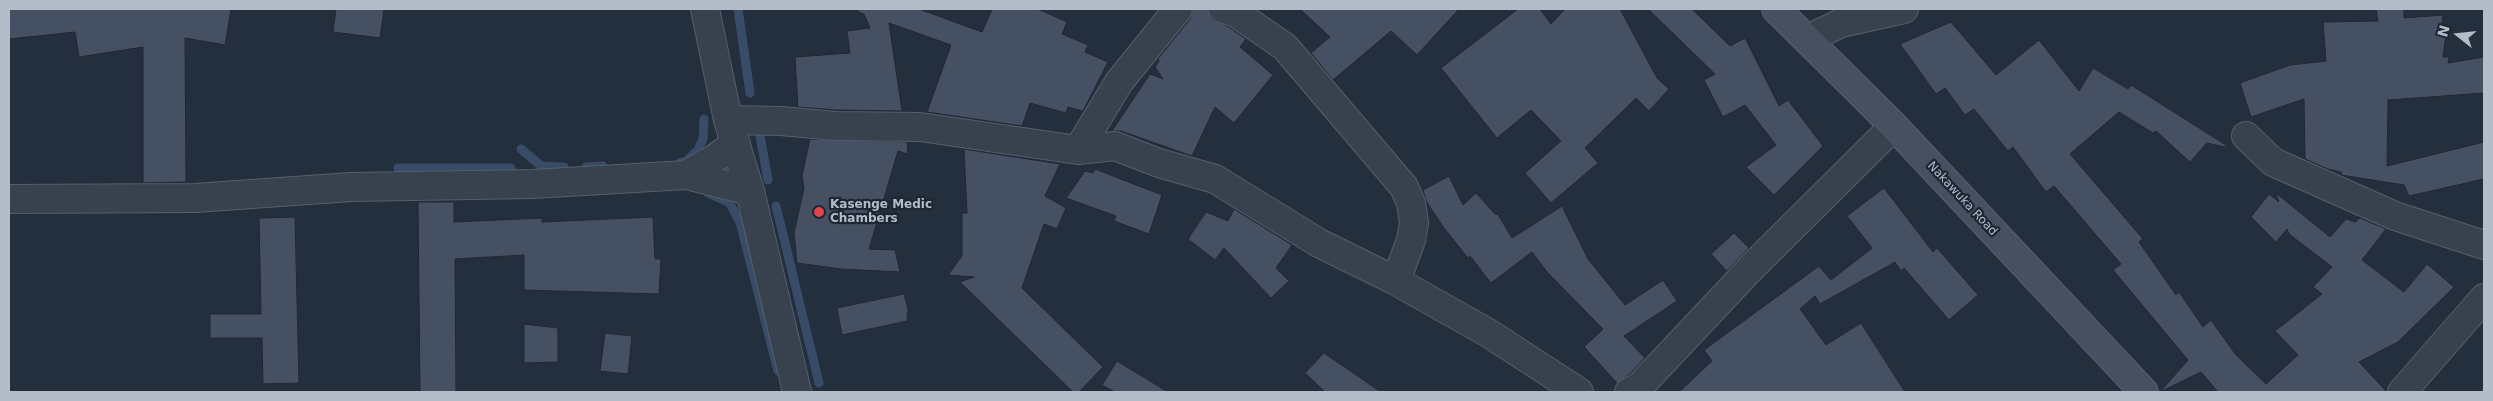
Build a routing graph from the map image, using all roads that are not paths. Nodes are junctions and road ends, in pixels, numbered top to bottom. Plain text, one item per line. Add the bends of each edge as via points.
1 (705, 9) edge
2 (1178, 9) edge
3 (1223, 9) edge
4 (1776, 9) edge
5 (1904, 9) edge
6 (1808, 39) junction
7 (1894, 126) junction
8 (732, 131) junction
9 (2246, 136) dead end
10 (1078, 150) junction
11 (686, 175) junction
12 (750, 191) junction
13 (9, 199) edge
14 (2484, 246) edge
15 (1396, 281) junction
16 (2484, 298) edge
17 (797, 392) edge
18 (1579, 392) edge
19 (1628, 392) edge
20 (2144, 392) edge
21 (2402, 392) edge

1 - 8 street
2 - 10 street via 1119,82
3 - 15 street via 1234,12 1285,47 1404,186 1414,223
4 - 6 main road, Nakawuka Road
5 - 6 street via 1841,22
6 - 7 main road, Nakawuka Road
7 - 19 street via 1751,268 1639,387
7 - 20 main road, Nakawuka Road
8 - 10 street via 781,121 836,126 920,127
8 - 11 street via 714,159
8 - 12 street
9 - 14 street via 2272,162 2395,216
10 - 15 street via 1115,146 1215,179 1320,243
11 - 12 street
11 - 13 street via 533,184 351,187 195,198
12 - 17 street
15 - 18 street via 1490,334
16 - 21 street

